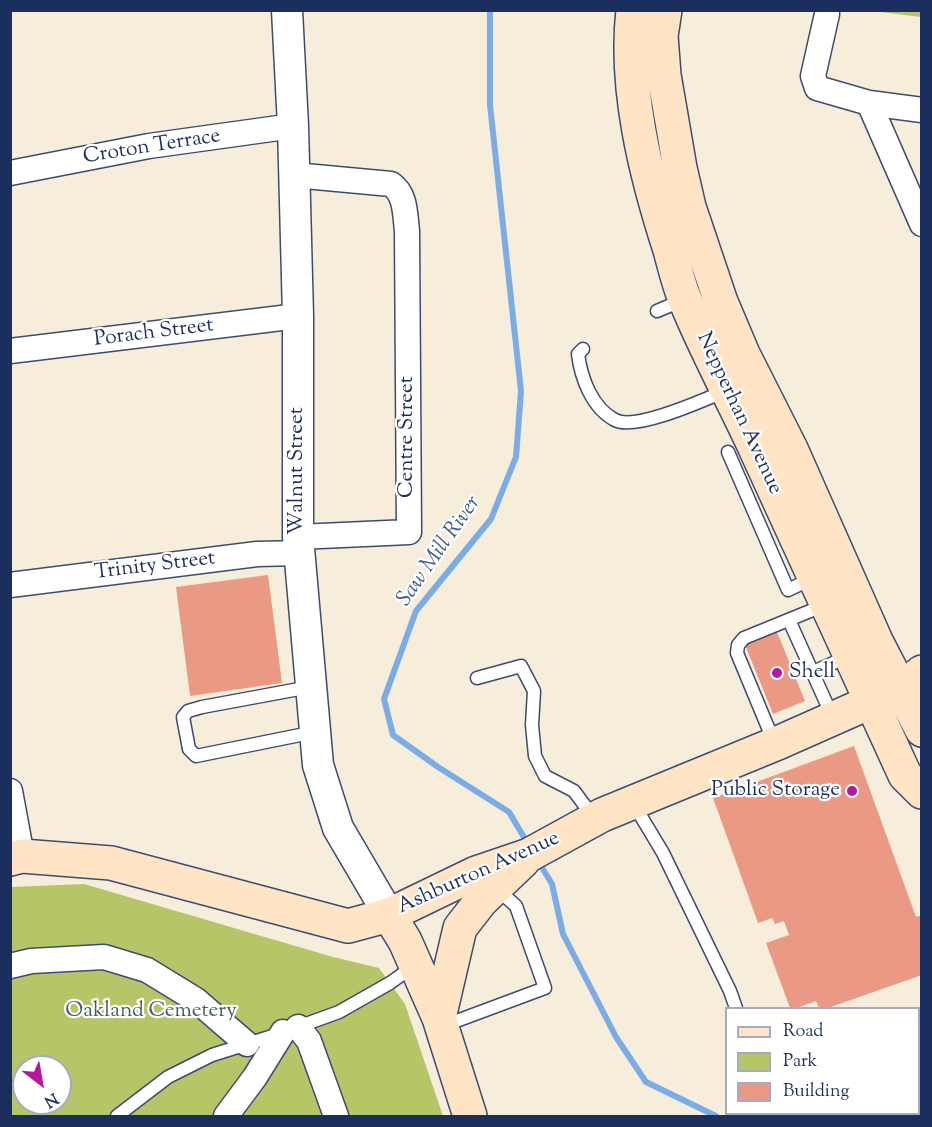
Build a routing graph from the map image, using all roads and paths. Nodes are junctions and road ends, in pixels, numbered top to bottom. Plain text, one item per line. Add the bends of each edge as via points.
1 (287, 10) edge
2 (633, 10) edge
3 (665, 10) edge
4 (827, 14) dead end
5 (869, 103) junction
6 (921, 110) edge
7 (293, 126) junction
8 (10, 173) edge
9 (294, 175) junction
10 (921, 224) edge
11 (298, 316) junction
12 (583, 349) dead end
13 (10, 351) edge
14 (726, 391) junction
15 (728, 452) dead end
16 (299, 545) junction
17 (10, 585) edge
18 (820, 591) junction
19 (789, 621) junction
20 (850, 656) junction
21 (813, 672) junction
22 (477, 678) dead end
23 (911, 680) edge
24 (311, 687) junction
25 (872, 701) junction
26 (833, 719) junction
27 (921, 730) edge
28 (315, 732) junction
29 (775, 744) junction
30 (10, 791) edge
31 (921, 792) edge
32 (633, 802) junction
33 (595, 819) junction
34 (543, 848) junction
35 (16, 857) edge
36 (495, 887) junction
37 (389, 915) junction
38 (416, 965) junction
39 (10, 966) edge
40 (736, 1007) edge
41 (441, 1022) junction
42 (291, 1029) junction
43 (247, 1044) junction
44 (117, 1116) edge
45 (226, 1116) edge
46 (336, 1116) edge
47 (470, 1116) edge

1 - 7 street, Walnut Street
2 - 14 main road, Nepperhan Avenue via 629,40 631,76 671,305
3 - 23 main road, Nepperhan Avenue via 661,36 664,75 680,168 716,290 876,641
4 - 5 street via 813,76 817,88
5 - 6 street
5 - 10 street
7 - 8 street, Croton Terrace via 149,146
7 - 9 street, Walnut Street
9 - 11 street, Walnut Street
9 - 16 street, Centre Street via 391,184 403,199 407,231 409,532
11 - 13 street, Porach Street
11 - 16 street, Walnut Street
12 - 14 lane via 578,354 581,373 596,403 616,421 637,422
14 - 18 main road, Nepperhan Avenue
15 - 18 lane via 788,590
16 - 17 street, Trinity Street via 257,554
16 - 24 street, Walnut Street
18 - 19 lane
18 - 20 main road, Nepperhan Avenue
19 - 21 lane
19 - 29 lane via 744,638 737,653
20 - 21 lane
20 - 25 main road, Nepperhan Avenue
21 - 26 lane
22 - 33 lane via 521,666 534,692 535,756 545,776 574,790
23 - 25 main road, Ashburton Avenue
23 - 27 main road, Nepperhan Avenue
24 - 28 street, Walnut Street
24 - 28 lane via 202,706 183,717 189,749 196,756
25 - 26 main road, Ashburton Avenue
25 - 31 main road, Nepperhan Avenue via 905,775
26 - 29 main road, Ashburton Avenue
28 - 37 street, Walnut Street via 318,765 339,828
29 - 32 main road, Ashburton Avenue
30 - 35 street
32 - 33 main road, Ashburton Avenue
32 - 40 lane via 663,853
33 - 34 main road, Ashburton Avenue
34 - 36 main road
34 - 37 main road, Ashburton Avenue via 476,873
35 - 37 main road, Ashburton Avenue via 111,863 348,926
36 - 41 main road via 460,928
36 - 41 lane via 516,906 545,988
37 - 38 main road
38 - 41 main road
38 - 42 lane via 339,1012
39 - 43 street via 31,960 104,957 147,970 196,1000
41 - 47 main road
42 - 43 lane
42 - 45 street
42 - 46 street via 309,1041
43 - 44 lane via 212,1055 168,1077

